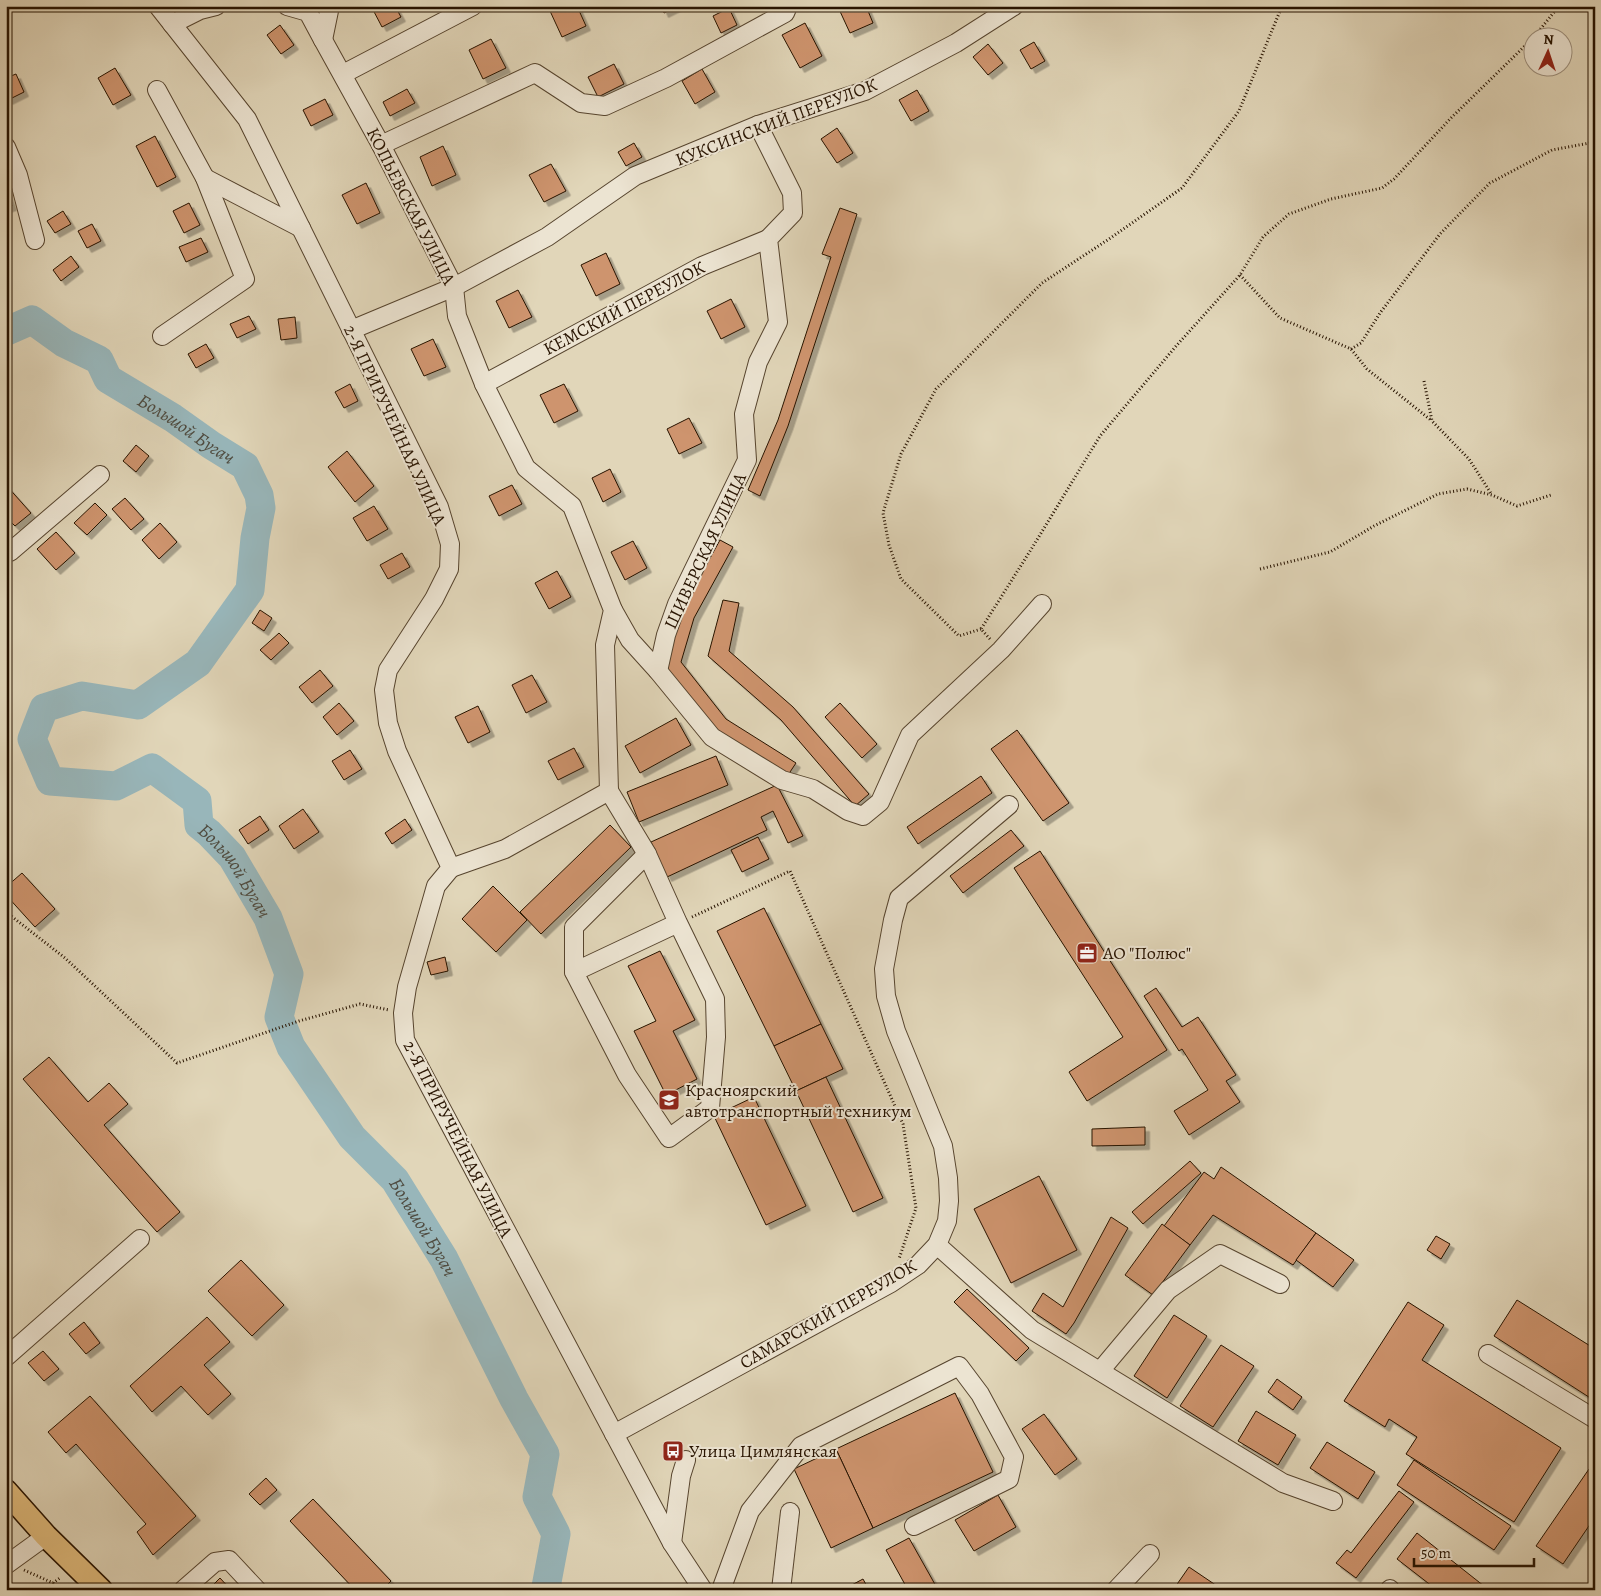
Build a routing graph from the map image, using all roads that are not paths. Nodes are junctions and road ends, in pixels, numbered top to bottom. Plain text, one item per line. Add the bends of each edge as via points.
1 (158, 6) edge
2 (216, 6) edge
3 (287, 6) edge
4 (330, 6) edge
5 (473, 6) edge
6 (788, 6) edge
7 (1014, 6) edge
8 (172, 24) junction
9 (323, 40) junction
10 (343, 74) junction
11 (156, 90) dead end
12 (758, 125) junction
13 (382, 146) junction
14 (6, 147) edge
15 (205, 178) junction
16 (300, 228) junction
17 (768, 239) junction
18 (35, 240) dead end
19 (454, 287) junction
20 (351, 330) junction
21 (162, 336) dead end
22 (484, 384) junction
23 (100, 475) dead end
24 (8, 551) edge
25 (1042, 604) dead end
26 (613, 610) junction
27 (658, 672) junction
28 (609, 791) junction
29 (1009, 805) dead end
30 (647, 854) junction
31 (451, 868) junction
32 (678, 923) junction
33 (574, 972) junction
34 (140, 1239) dead end
35 (937, 1245) junction
36 (1280, 1284) dead end
37 (1488, 1354) dead end
38 (6, 1357) edge
39 (1100, 1372) junction
40 (1595, 1419) edge
41 (614, 1434) junction
42 (686, 1460) dead end
43 (6, 1491) edge
44 (1334, 1501) dead end
45 (790, 1512) dead end
46 (914, 1526) dead end
47 (46, 1536) junction
48 (672, 1543) junction
49 (1150, 1554) dead end
50 (7, 1564) edge
51 (101, 1590) edge
52 (183, 1590) edge
53 (257, 1590) edge
54 (703, 1590) edge
55 (721, 1590) edge
56 (781, 1590) edge
57 (1116, 1590) edge

1 - 8 street, 2-Я ПРИРУЧЕЙНАЯ УЛИЦА
2 - 8 street
3 - 9 street, КОПЬЕВСКАЯ УЛИЦА via 308,12
4 - 9 street
5 - 10 street
6 - 13 street via 785,13 606,106 581,103 535,73
7 - 12 street, КУКСИНСКИЙ ПЕРЕУЛОК via 956,43 865,91
8 - 16 street, 2-Я ПРИРУЧЕЙНАЯ УЛИЦА via 247,119
9 - 10 street, КОПЬЕВСКАЯ УЛИЦА
10 - 13 street, КОПЬЕВСКАЯ УЛИЦА
11 - 15 street
12 - 17 street via 792,193 793,213
12 - 19 street, КУКСИНСКИЙ ПЕРЕУЛОК via 636,176 546,238
13 - 19 street, КОПЬЕВСКАЯ УЛИЦА
14 - 18 street via 18,175
15 - 16 street
15 - 21 street via 245,279
16 - 20 street, 2-Я ПРИРУЧЕЙНАЯ УЛИЦА
17 - 22 street, КЕМСКИЙ ПЕРЕУЛОК via 702,266
17 - 27 street, ШИВЕРСКАЯ УЛИЦА via 778,322 758,362 744,414 747,460 677,604 666,634
19 - 20 street, КУКСИНСКИЙ ПЕРЕУЛОК
19 - 22 street, КОПЬЕВСКАЯ УЛИЦА via 457,316
20 - 31 street, 2-Я ПРИРУЧЕЙНАЯ УЛИЦА via 438,507 450,544 449,569 434,599 388,670 384,690 388,723 397,750
22 - 26 street, КОПЬЕВСКАЯ УЛИЦА via 526,468 572,506
23 - 24 street
25 - 27 street, КОПЬЕВСКАЯ УЛИЦА via 1001,650 910,735 880,802 863,816 848,811 813,789 782,780 712,738
26 - 27 street, КОПЬЕВСКАЯ УЛИЦА via 630,640
26 - 28 street via 605,645
28 - 30 street
28 - 31 street via 505,849
29 - 35 street, САМАРСКИЙ ПЕРЕУЛОК via 899,898 884,968 886,996 896,1031 943,1146 949,1201 947,1221
30 - 32 street
30 - 33 street via 574,927
31 - 41 street, 2-Я ПРИРУЧЕЙНАЯ УЛИЦА via 436,886 407,987 403,1013 405,1040
32 - 33 street
32 - 33 street via 715,999 716,1037 710,1108 669,1138 627,1075
34 - 38 street
35 - 39 street via 1032,1330
35 - 41 street, САМАРСКИЙ ПЕРЕУЛОК via 918,1265 891,1283
36 - 39 street via 1220,1254 1168,1290
37 - 40 street
39 - 44 street via 1283,1483
41 - 48 street, 2-Я ПРИРУЧЕЙНАЯ УЛИЦА
42 - 48 street
43 - 47 main road
45 - 56 street
46 - 55 street via 1009,1479 1014,1457 980,1394 959,1366 800,1446 750,1511
47 - 50 street
47 - 51 main road
48 - 54 street, 2-Я ПРИРУЧЕЙНАЯ УЛИЦА
49 - 57 street
52 - 53 street via 215,1562 229,1560

